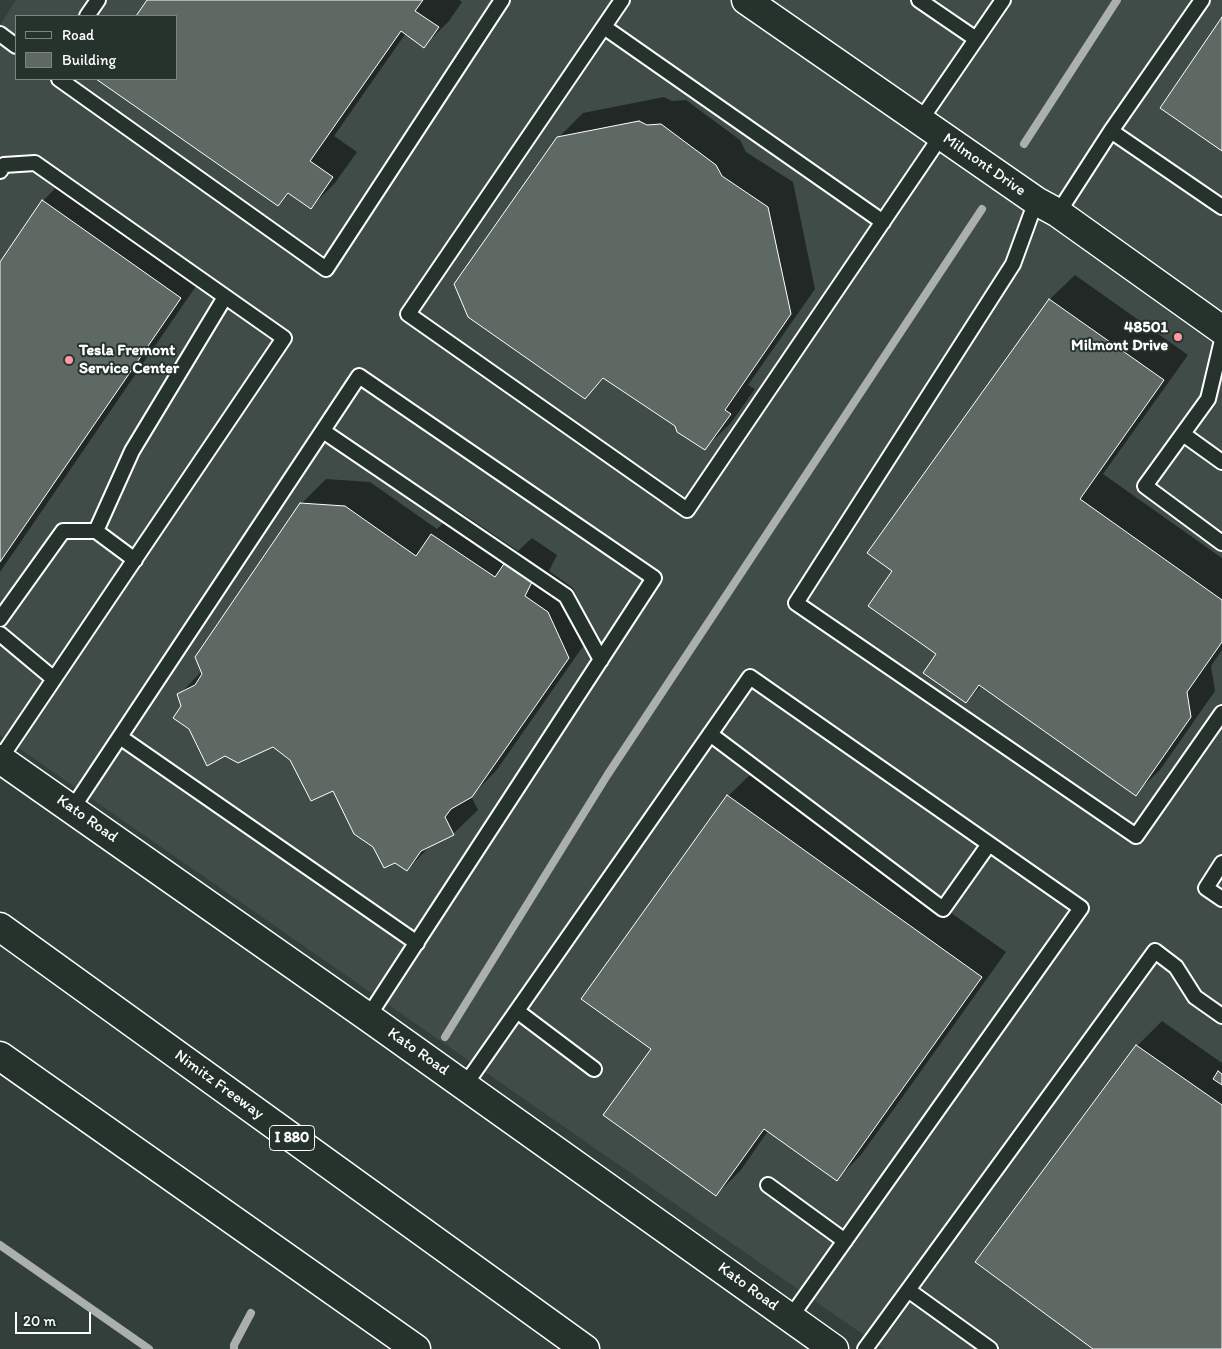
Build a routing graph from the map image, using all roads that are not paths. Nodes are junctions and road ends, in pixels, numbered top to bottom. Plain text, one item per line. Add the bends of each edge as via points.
1 (98, 0) edge
2 (502, 0) edge
3 (622, 0) edge
4 (746, 0) edge
5 (919, 0) edge
6 (1003, 0) edge
7 (1202, 0) edge
8 (87, 15) edge
9 (604, 27) junction
10 (0, 34) edge
11 (976, 39) junction
12 (15, 45) edge
13 (60, 80) edge
14 (931, 128) junction
15 (1112, 131) junction
16 (0, 171) edge
17 (1047, 207) junction
18 (1222, 207) edge
19 (883, 222) junction
20 (225, 297) junction
21 (1222, 330) edge
22 (1222, 340) edge
23 (323, 431) junction
24 (1182, 434) junction
25 (1222, 462) edge
26 (96, 531) junction
27 (1222, 543) edge
28 (135, 560) junction
29 (0, 620) edge
30 (0, 634) edge
31 (601, 660) junction
32 (54, 679) junction
33 (1222, 713) edge
34 (710, 734) junction
35 (120, 737) junction
36 (0, 759) edge
37 (72, 809) junction
38 (990, 844) junction
39 (1222, 863) edge
40 (1222, 899) edge
41 (0, 927) edge
42 (417, 943) junction
43 (517, 1011) junction
44 (1222, 1016) edge
45 (368, 1017) junction
46 (0, 1056) edge
47 (594, 1069) dead end
48 (465, 1085) junction
49 (768, 1185) dead end
50 (845, 1241) junction
51 (908, 1290) junction
52 (790, 1318) junction
53 (416, 1349) edge
54 (585, 1349) edge
55 (834, 1349) edge
56 (865, 1349) edge
57 (990, 1349) edge

1 - 8 lane
2 - 13 lane via 326,269
3 - 9 lane
4 - 14 main road, Milmont Drive
5 - 11 lane
6 - 11 lane
7 - 15 lane
9 - 19 lane
9 - 19 lane via 408,314 687,510
10 - 12 lane
11 - 14 lane
14 - 17 main road, Milmont Drive
14 - 19 lane
15 - 17 lane
15 - 18 lane
16 - 20 lane via 4,165 35,163
17 - 21 main road, Milmont Drive
17 - 33 lane via 796,603 1136,836
20 - 26 lane via 132,451
20 - 28 lane via 284,338
22 - 24 lane via 1208,399
23 - 31 lane via 566,596
23 - 31 lane via 359,376 654,578
23 - 35 lane
24 - 25 lane
24 - 27 lane via 1145,486
26 - 28 lane
26 - 29 lane via 63,531
28 - 32 lane
30 - 32 lane
31 - 42 lane
32 - 36 lane
34 - 38 lane via 750,677
34 - 38 lane via 943,909
34 - 43 lane
35 - 37 lane
35 - 42 lane
36 - 37 main road, Kato Road
37 - 45 main road, Kato Road
38 - 50 lane via 1082,908
39 - 40 lane via 1206,888
41 - 54 main road, Nimitz Freeway / I 880
42 - 45 lane
43 - 47 lane
43 - 48 lane
44 - 51 lane via 1195,997 1176,967 1155,951
45 - 48 main road, Kato Road
46 - 53 main road
48 - 52 main road, Kato Road
49 - 50 lane
50 - 52 lane
51 - 56 lane
51 - 57 lane
52 - 55 main road, Kato Road

